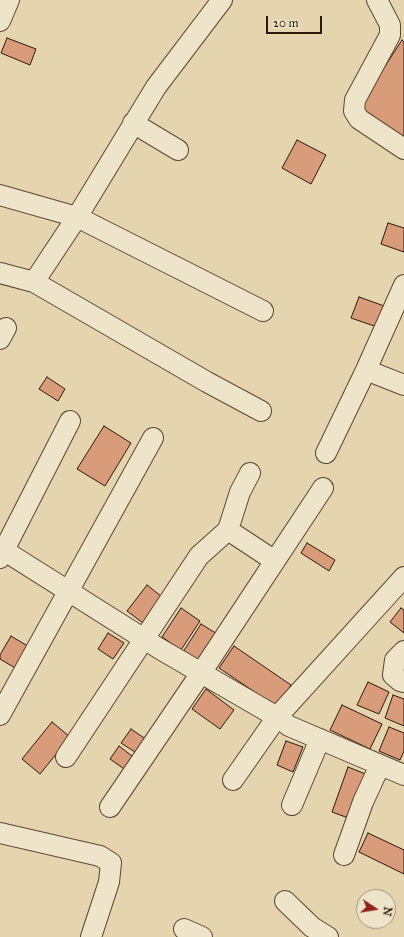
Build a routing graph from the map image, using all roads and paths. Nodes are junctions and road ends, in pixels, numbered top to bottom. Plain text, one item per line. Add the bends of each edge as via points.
1 (9, 0) edge
2 (222, 0) edge
3 (377, 0) edge
4 (0, 20) edge
5 (397, 30) edge
6 (133, 123) junction
7 (404, 149) edge
8 (178, 150) dead end
9 (0, 195) edge
10 (77, 216) junction
11 (0, 273) edge
12 (34, 282) junction
13 (403, 290) edge
14 (263, 312) dead end
15 (366, 370) junction
16 (404, 384) edge
17 (261, 411) dead end
18 (70, 420) dead end
19 (153, 438) dead end
20 (326, 453) dead end
21 (250, 473) dead end
22 (323, 488) dead end
23 (228, 530) junction
24 (1, 552) edge
25 (275, 561) junction
26 (404, 577) edge
27 (69, 592) junction
28 (144, 639) junction
29 (404, 651) edge
30 (200, 673) junction
31 (404, 682) edge
32 (0, 715) edge
33 (278, 718) junction
34 (320, 739) junction
35 (66, 757) dead end
36 (380, 765) junction
37 (404, 775) edge
38 (233, 780) dead end
39 (292, 805) dead end
40 (110, 807) dead end
41 (0, 833) edge
42 (344, 855) dead end
43 (285, 901) dead end
44 (184, 929) dead end
45 (91, 937) edge
46 (202, 937) edge
47 (328, 937) edge

1 - 4 street
2 - 6 street via 156,87
3 - 5 street
5 - 7 street via 390,35 355,100 354,111 359,119
6 - 8 street
6 - 10 street
9 - 10 street
10 - 12 street
10 - 14 street
11 - 12 street
12 - 17 street
13 - 15 street
15 - 16 street
15 - 20 street
18 - 24 street
19 - 27 street
21 - 23 street via 240,492
22 - 25 street
23 - 25 street
23 - 28 street via 199,556
24 - 27 street
25 - 30 street
26 - 33 street
27 - 28 street
27 - 32 street
28 - 30 street
28 - 35 street
29 - 31 street via 395,660 393,675
30 - 33 street
30 - 40 street
33 - 34 street via 289,726
33 - 38 street
34 - 36 street
34 - 39 street
36 - 37 street
36 - 42 street via 363,802
41 - 45 street via 100,856 111,863 109,882
43 - 47 street
44 - 46 street

